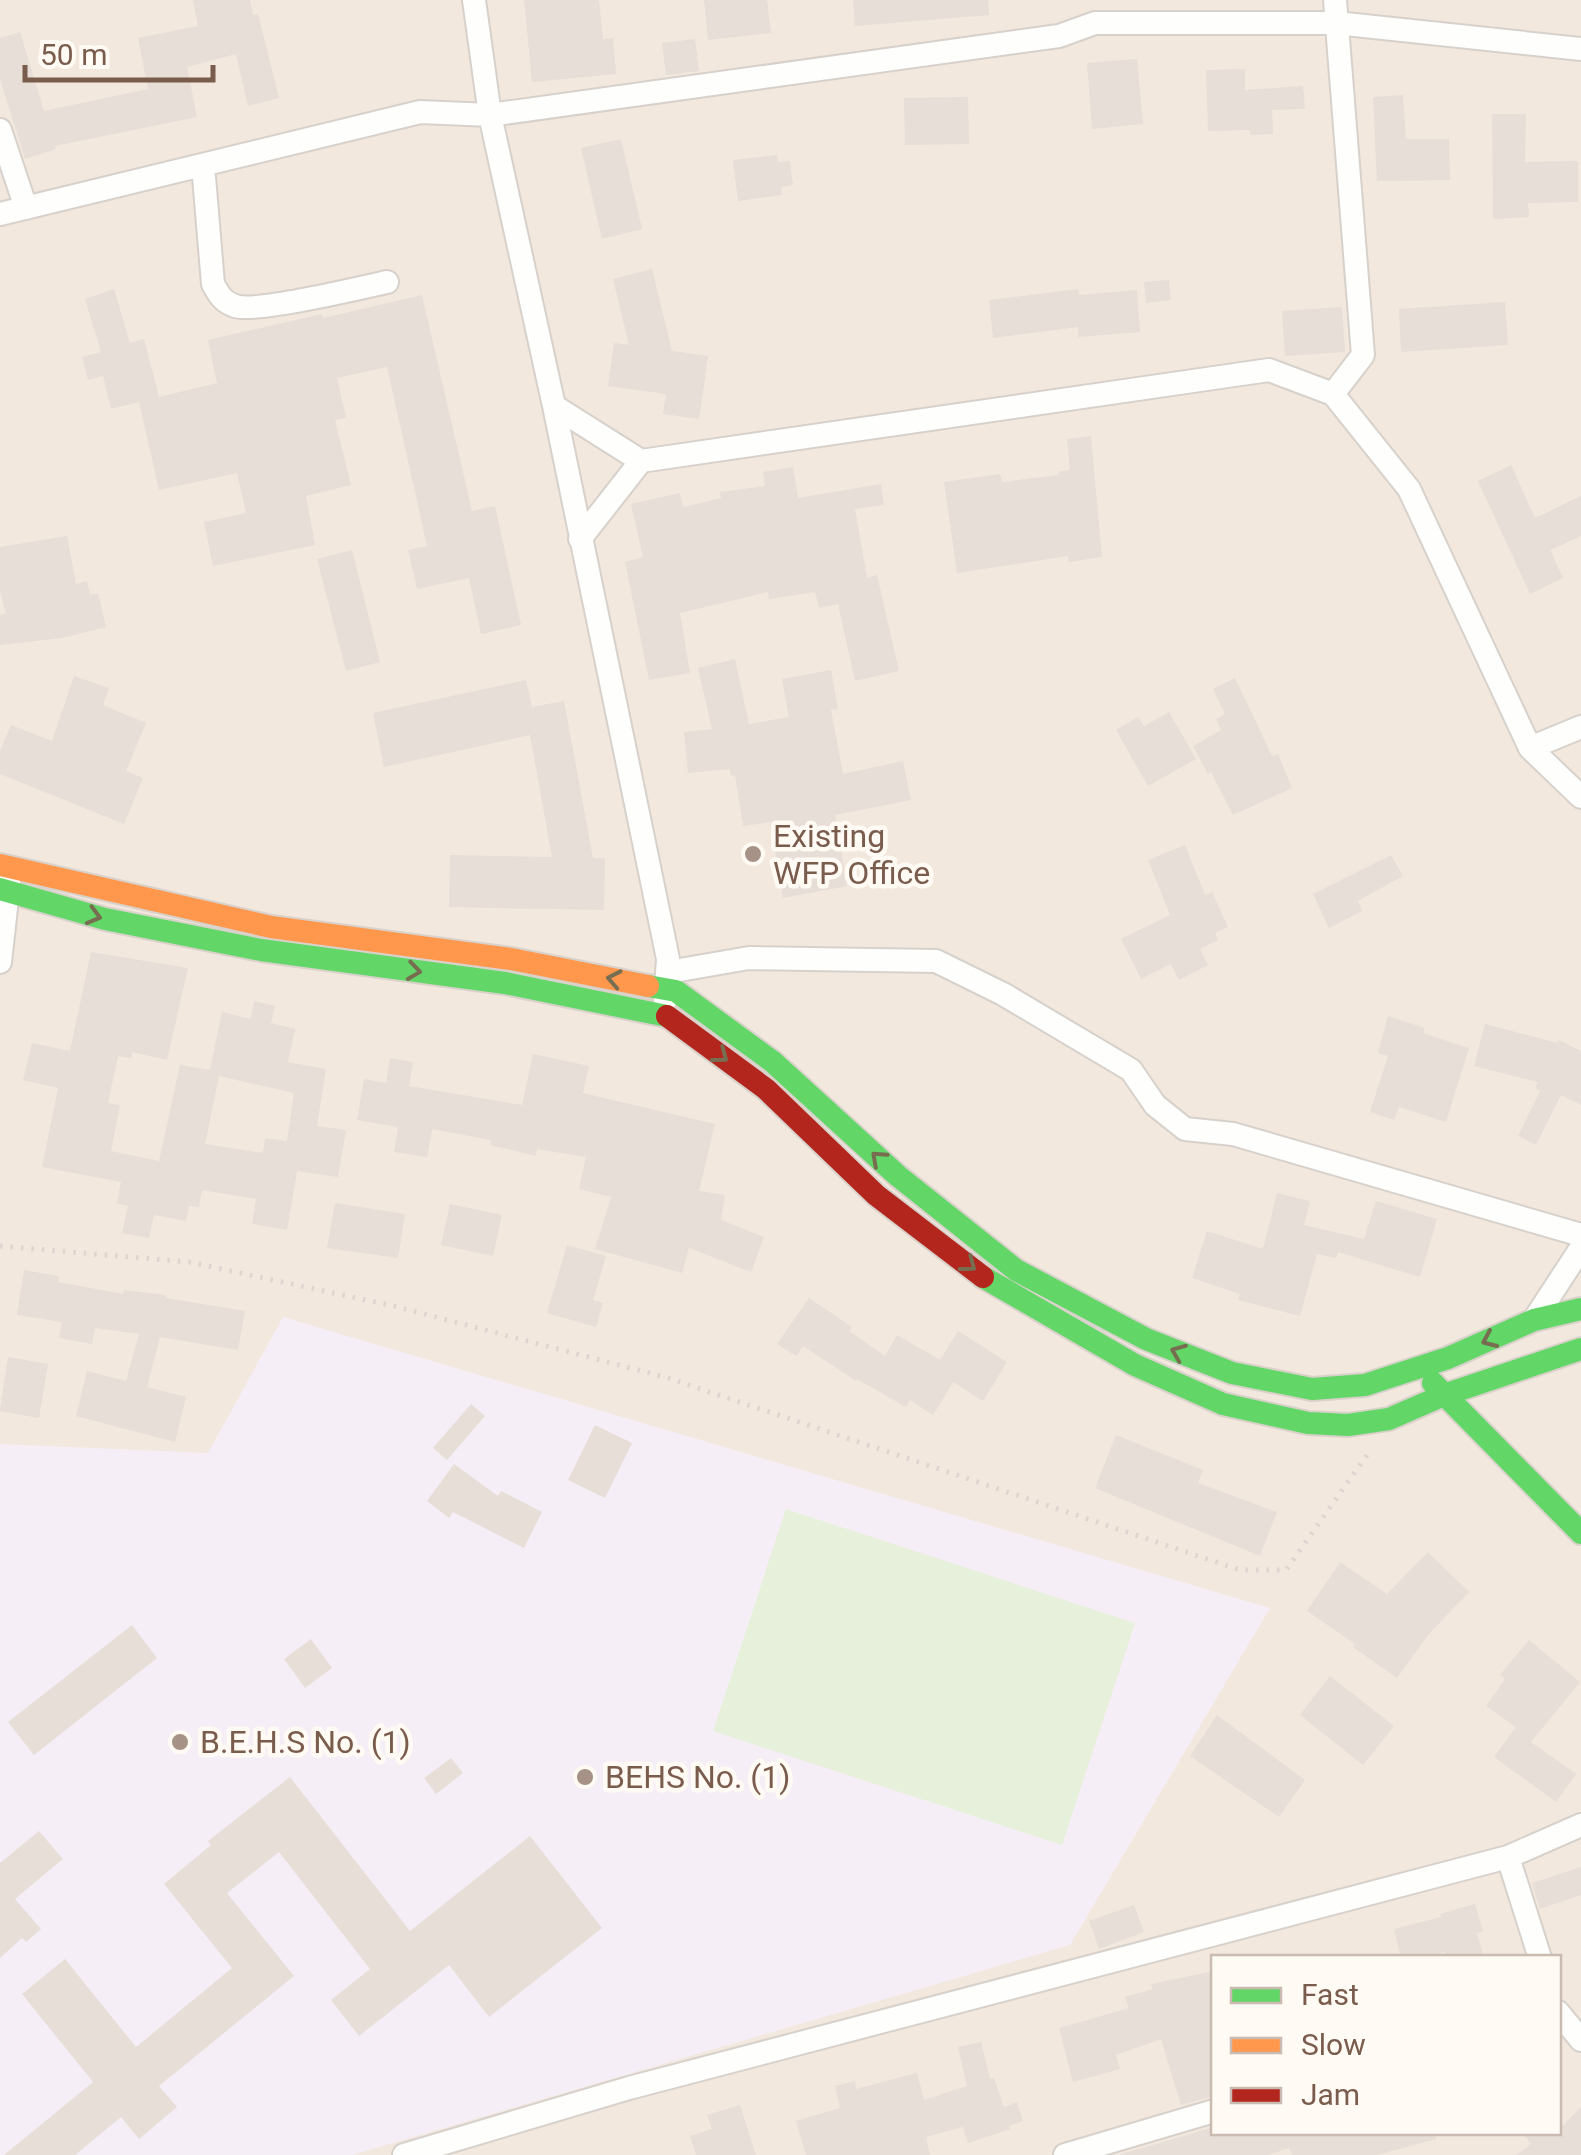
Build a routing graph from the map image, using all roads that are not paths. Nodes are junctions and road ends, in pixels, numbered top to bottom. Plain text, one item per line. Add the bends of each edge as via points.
1 (474, 0) edge
2 (1094, 12) edge
3 (1336, 12) edge
4 (1581, 49) edge
5 (490, 116) junction
6 (0, 130) edge
7 (203, 165) junction
8 (26, 208) junction
9 (0, 214) edge
10 (387, 282) dead end
11 (1333, 394) junction
12 (554, 406) junction
13 (642, 461) junction
14 (580, 539) junction
15 (1581, 727) edge
16 (1530, 748) junction
17 (1581, 798) edge
18 (5, 878) edge
19 (0, 962) edge
20 (666, 991) junction
21 (1581, 1235) edge
22 (1581, 1248) edge
23 (1581, 1309) edge
24 (1534, 1320) junction
25 (1581, 1349) edge
26 (1420, 1368) junction
27 (1444, 1395) junction
28 (1581, 1532) edge
29 (1581, 1825) edge
30 (1508, 1857) junction
31 (1539, 1955) edge
32 (1561, 2016) edge
33 (1581, 2040) edge
34 (1211, 2112) edge
35 (404, 2155) edge
36 (1065, 2155) edge

1 - 5 street
2 - 3 street
2 - 5 street via 1059,36
3 - 4 street
3 - 11 street via 1363,355
5 - 7 street via 420,112
5 - 12 street
6 - 8 street
7 - 8 street
7 - 10 street via 213,284 221,298 238,308
8 - 9 street
11 - 13 street via 1269,370
11 - 16 street via 1409,489
12 - 13 street
12 - 14 street
13 - 14 street
14 - 20 street via 668,959
15 - 16 street
16 - 17 street
18 - 19 street
18 - 20 main road via 271,928 511,959
20 - 21 street via 749,958 936,962 1131,1070 1155,1105 1185,1129 1233,1134
26 -> 20 main road via 1366,1385 1312,1389 1232,1374 1146,1338 1016,1270 898,1176 773,1062 676,991
20 -> 27 main road via 876,1195 997,1287 1135,1365 1223,1404 1308,1424 1389,1419
22 - 24 street
23 - 24 main road
24 -> 26 main road
25 - 27 main road
26 - 27 main road
27 - 28 main road
29 - 30 street
30 - 31 street
30 - 35 street via 629,2088
32 - 33 street
34 - 36 street

